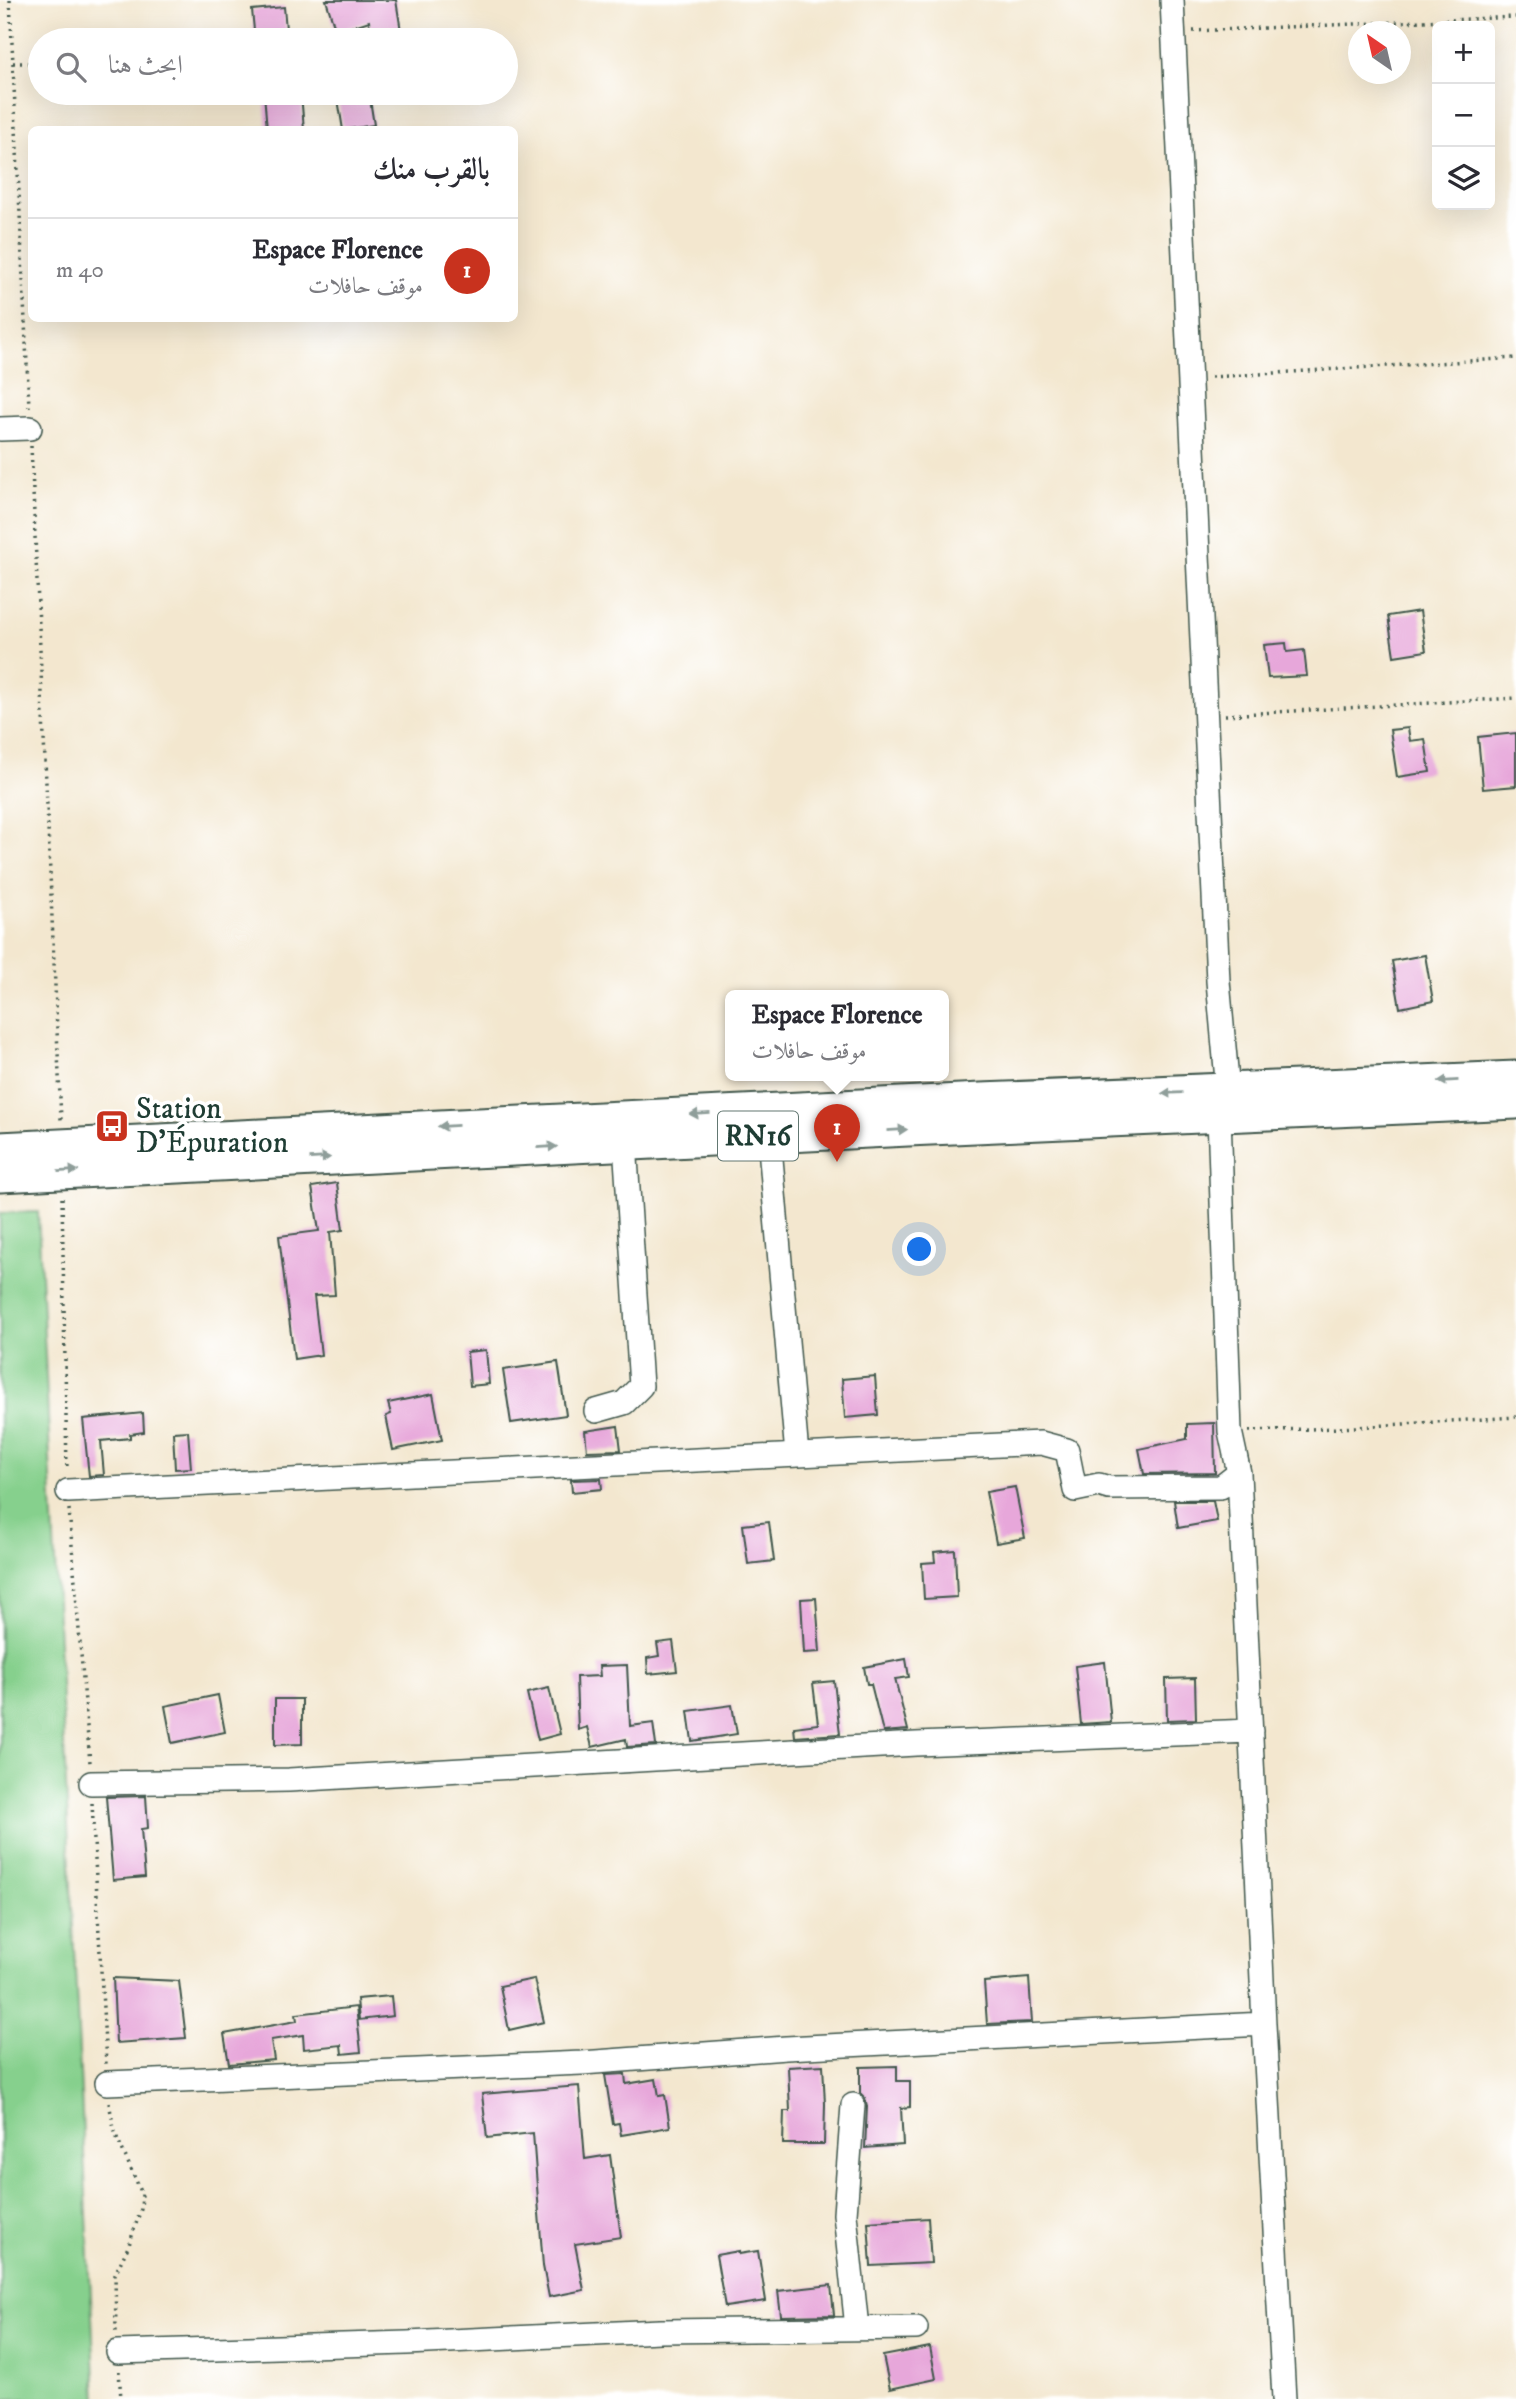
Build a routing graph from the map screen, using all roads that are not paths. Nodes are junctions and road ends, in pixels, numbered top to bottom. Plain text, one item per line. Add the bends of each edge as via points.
1 (1172, 0) edge
2 (30, 428) road end
3 (0, 429) edge
4 (1516, 1078) edge
5 (1516, 1102) edge
6 (1224, 1103) junction
7 (769, 1136) junction
8 (625, 1143) junction
9 (0, 1149) edge
10 (0, 1175) edge
11 (596, 1411) dead end
12 (797, 1455) junction
13 (1239, 1473) junction
14 (68, 1491) dead end
15 (1251, 1731) junction
16 (91, 1783) dead end
17 (1264, 2024) junction
18 (107, 2082) dead end
19 (853, 2105) dead end
20 (857, 2328) junction
21 (916, 2328) dead end
22 (118, 2352) dead end
23 (1284, 2399) edge

1 - 6 street
2 - 3 street
4 -> 6 highway, RN16
5 - 6 highway, RN16
7 -> 6 highway, RN16
6 -> 9 highway, RN16 via 981,1100
6 - 13 street via 1230,1431
7 - 8 highway, RN16
7 - 12 street
10 -> 8 highway, RN16
8 - 11 street via 642,1386 624,1403
12 - 13 street via 1041,1443 1066,1450 1075,1490 1099,1485 1221,1487
12 - 14 street
13 - 15 street
15 - 16 street via 916,1744 289,1780
15 - 17 street
17 - 18 street via 582,2063
17 - 23 street
19 - 20 street via 845,2214
20 - 21 street
20 - 22 street

